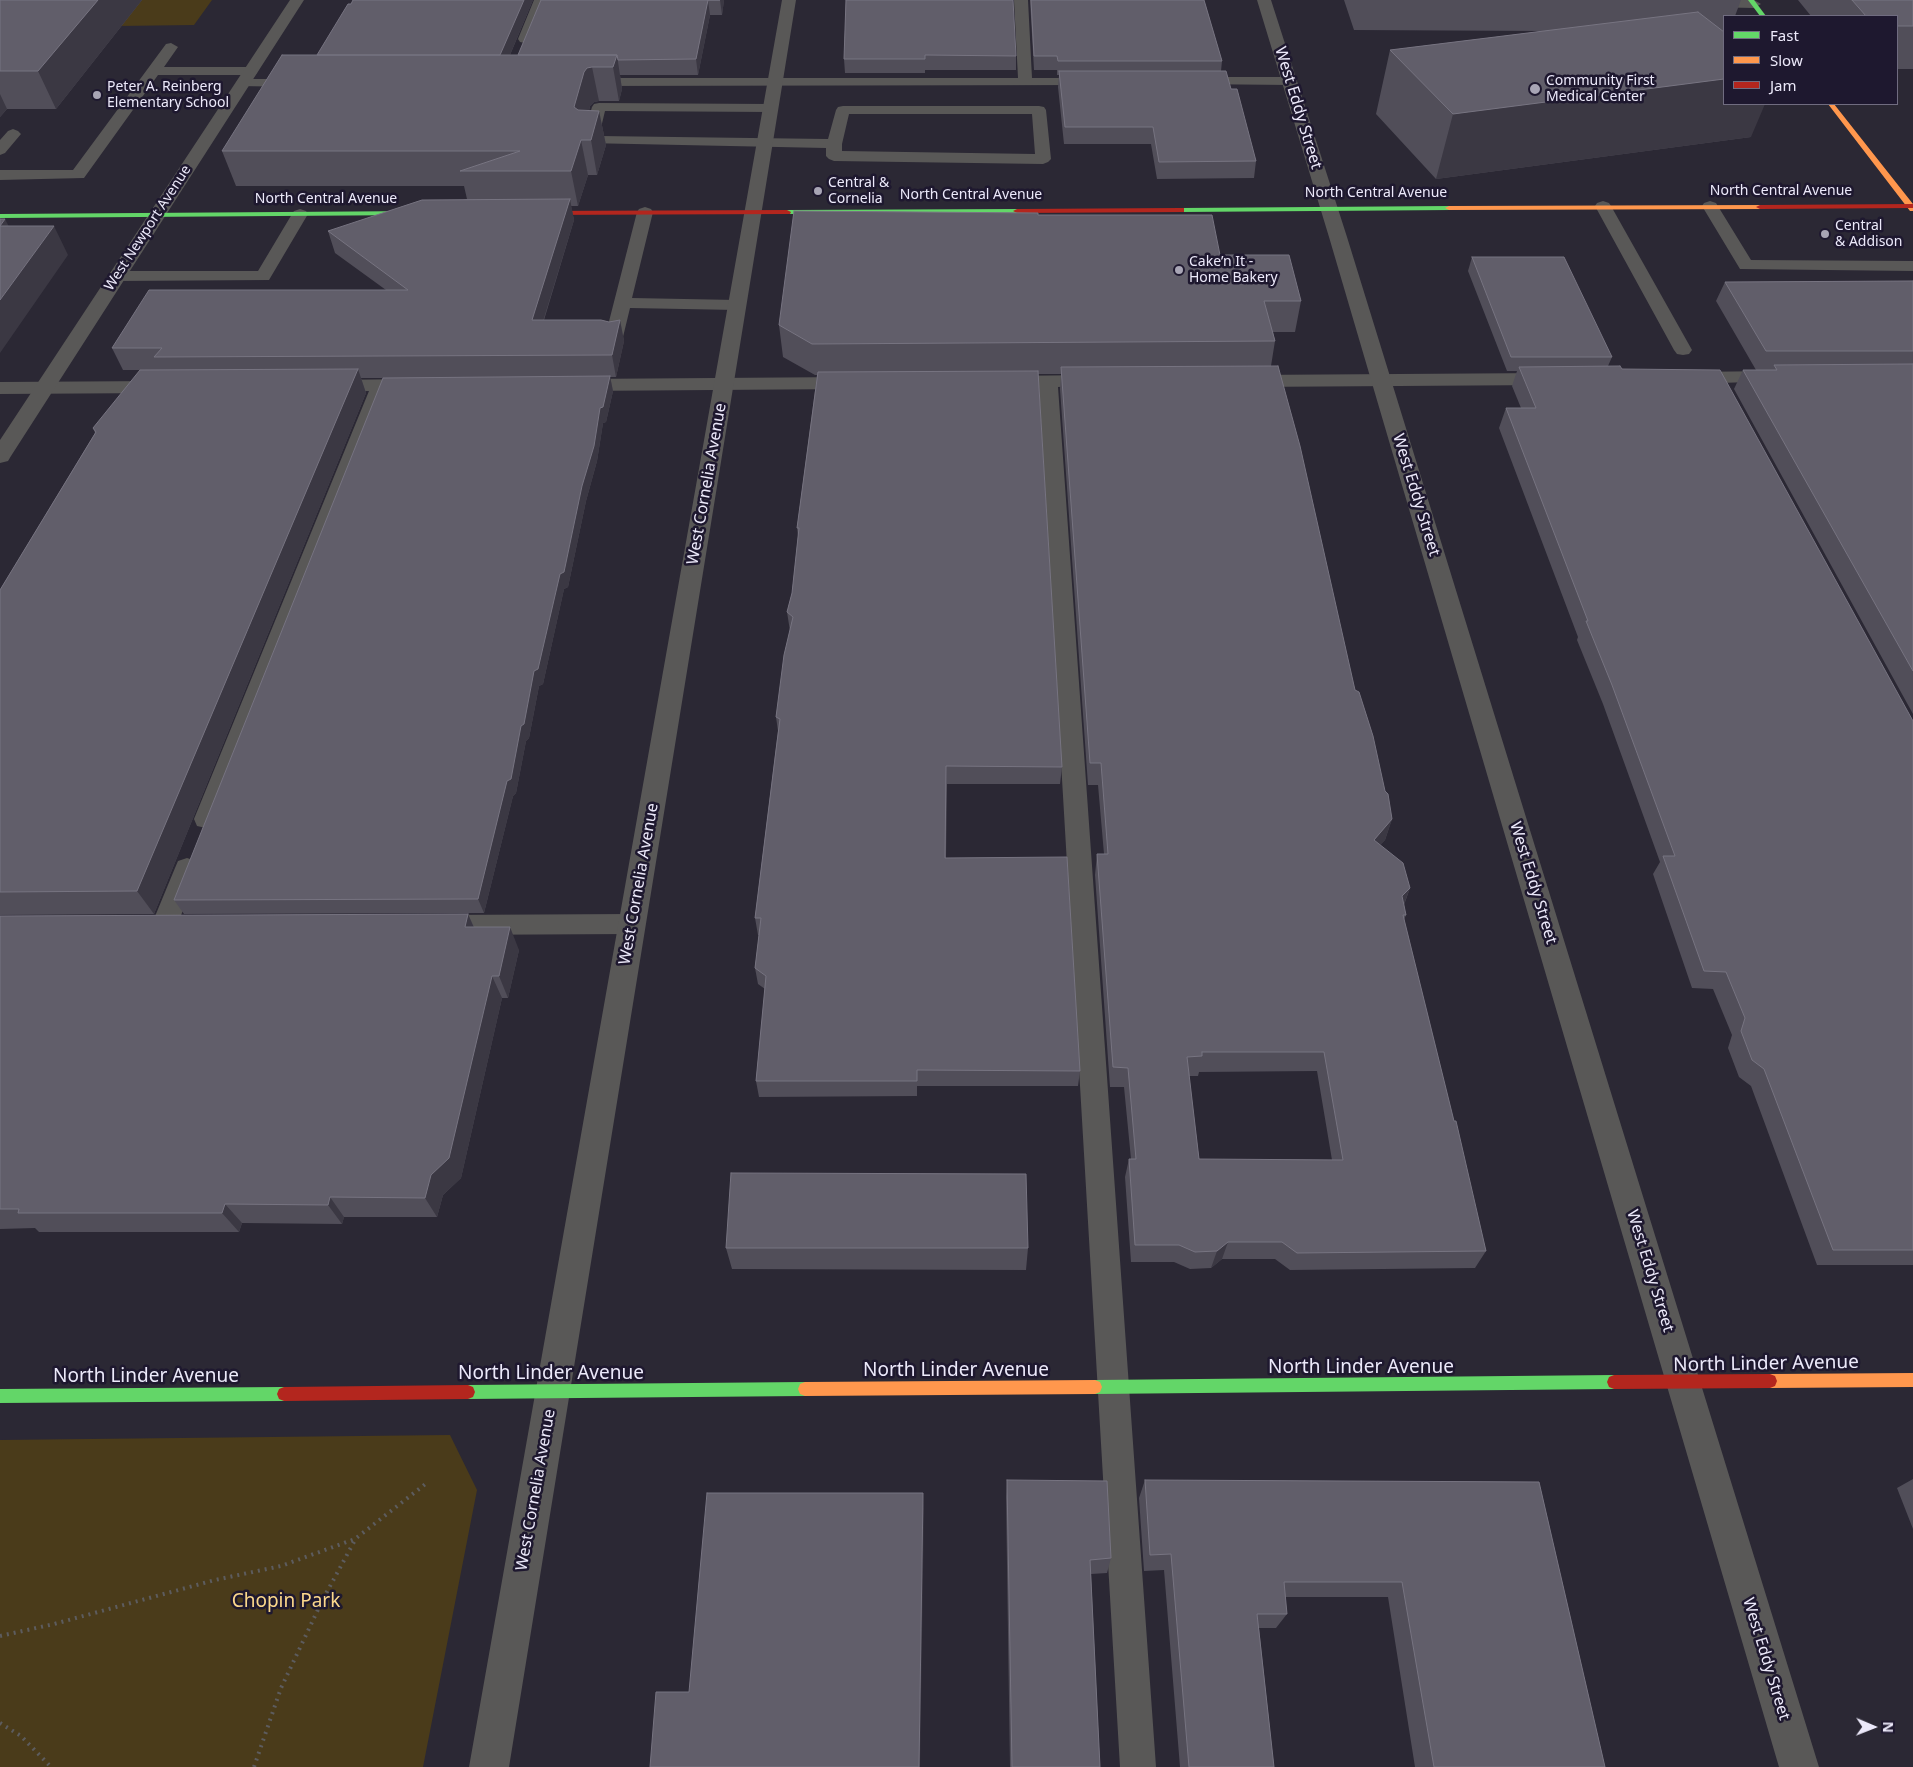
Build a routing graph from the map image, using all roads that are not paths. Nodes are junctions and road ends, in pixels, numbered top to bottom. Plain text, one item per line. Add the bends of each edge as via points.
1 (297, 0) edge
2 (541, 0) edge
3 (789, 0) edge
4 (1021, 0) edge
5 (1700, 0) edge
6 (1752, 2) edge
7 (1267, 7) edge
8 (1762, 15) edge
9 (171, 47) dead end
10 (518, 55) edge
11 (154, 71) junction
12 (247, 77) junction
13 (1290, 81) junction
14 (576, 82) edge
15 (775, 82) junction
16 (1026, 82) junction
17 (1103, 82) edge
18 (1180, 82) edge
19 (313, 83) edge
20 (1833, 105) edge
21 (770, 108) junction
22 (13, 134) dead end
23 (764, 144) junction
24 (0, 150) edge
25 (834, 150) junction
26 (0, 175) edge
27 (1603, 206) junction
28 (1710, 206) junction
29 (1912, 207) edge
30 (1330, 208) junction
31 (645, 212) junction
32 (752, 212) junction
33 (428, 213) edge
34 (526, 213) edge
35 (300, 214) junction
36 (157, 215) junction
37 (0, 216) edge
38 (1913, 266) edge
39 (117, 276) junction
40 (623, 303) junction
41 (737, 305) junction
42 (614, 337) edge
43 (1683, 350) dead end
44 (1795, 377) edge
45 (1569, 378) edge
46 (1677, 378) edge
47 (1382, 380) junction
48 (1108, 381) edge
49 (1226, 381) edge
50 (990, 382) edge
51 (1048, 382) junction
52 (724, 383) junction
53 (864, 383) edge
54 (428, 385) edge
55 (564, 385) edge
56 (312, 386) edge
57 (380, 386) junction
58 (177, 387) edge
59 (0, 388) edge
60 (45, 388) junction
61 (0, 456) edge
62 (632, 924) junction
63 (419, 925) edge
64 (193, 926) edge
65 (1913, 1380) edge
66 (1683, 1382) junction
67 (1114, 1387) junction
68 (553, 1392) junction
69 (0, 1396) edge
70 (489, 1767) edge
71 (1138, 1767) edge
72 (1799, 1767) edge

1 - 12 street, West Newport Avenue
2 - 10 lane
3 - 15 street, West Cornelia Avenue
4 - 16 lane
5 - 6 lane via 1706,3
6 - 8 main road
7 - 13 street, West Eddy Street
9 - 11 lane
11 - 12 lane
11 - 26 lane via 78,175
12 - 19 lane
12 - 36 street, West Newport Avenue
13 - 18 lane
13 - 30 street, West Eddy Street
14 - 15 lane
15 - 16 lane
15 - 21 street, West Cornelia Avenue
16 - 17 lane
20 - 29 main road
21 - 23 street, West Cornelia Avenue
21 - 23 lane via 599,107 590,140
22 - 24 lane
23 - 25 lane
23 - 32 street, West Cornelia Avenue
25 - 25 lane via 1043,159 1039,110 843,110
27 - 28 main road, North Central Avenue
27 - 30 main road, North Central Avenue
27 - 43 lane
28 - 29 main road, North Central Avenue
28 - 38 lane via 1746,265
30 - 32 main road, North Central Avenue
30 - 47 street, West Eddy Street
31 - 32 main road, North Central Avenue
31 - 34 main road, North Central Avenue
31 - 40 lane
32 - 41 street, West Cornelia Avenue
33 - 35 main road, North Central Avenue
35 - 36 main road, North Central Avenue
35 - 39 lane via 263,276
36 - 37 main road, North Central Avenue
36 - 39 street, West Newport Avenue
39 - 60 street, West Newport Avenue
40 - 41 lane
40 - 42 lane
41 - 52 street, West Cornelia Avenue
44 - 46 lane via 1721,386
45 - 47 lane
47 - 49 lane
47 - 66 street, West Eddy Street
48 - 51 lane
50 - 51 lane
51 - 67 lane
52 - 53 lane
52 - 55 lane
52 - 62 street, West Cornelia Avenue
54 - 57 lane
56 - 57 lane
57 - 64 lane via 197,844 154,926
58 - 60 lane
59 - 60 lane
60 - 61 street, West Newport Avenue
62 - 63 lane
62 - 68 street, West Cornelia Avenue
65 - 66 main road, North Linder Avenue
66 - 67 main road, North Linder Avenue
66 - 72 street, West Eddy Street
67 - 68 main road, North Linder Avenue
67 - 71 lane
68 - 69 main road, North Linder Avenue
68 - 70 street, West Cornelia Avenue

